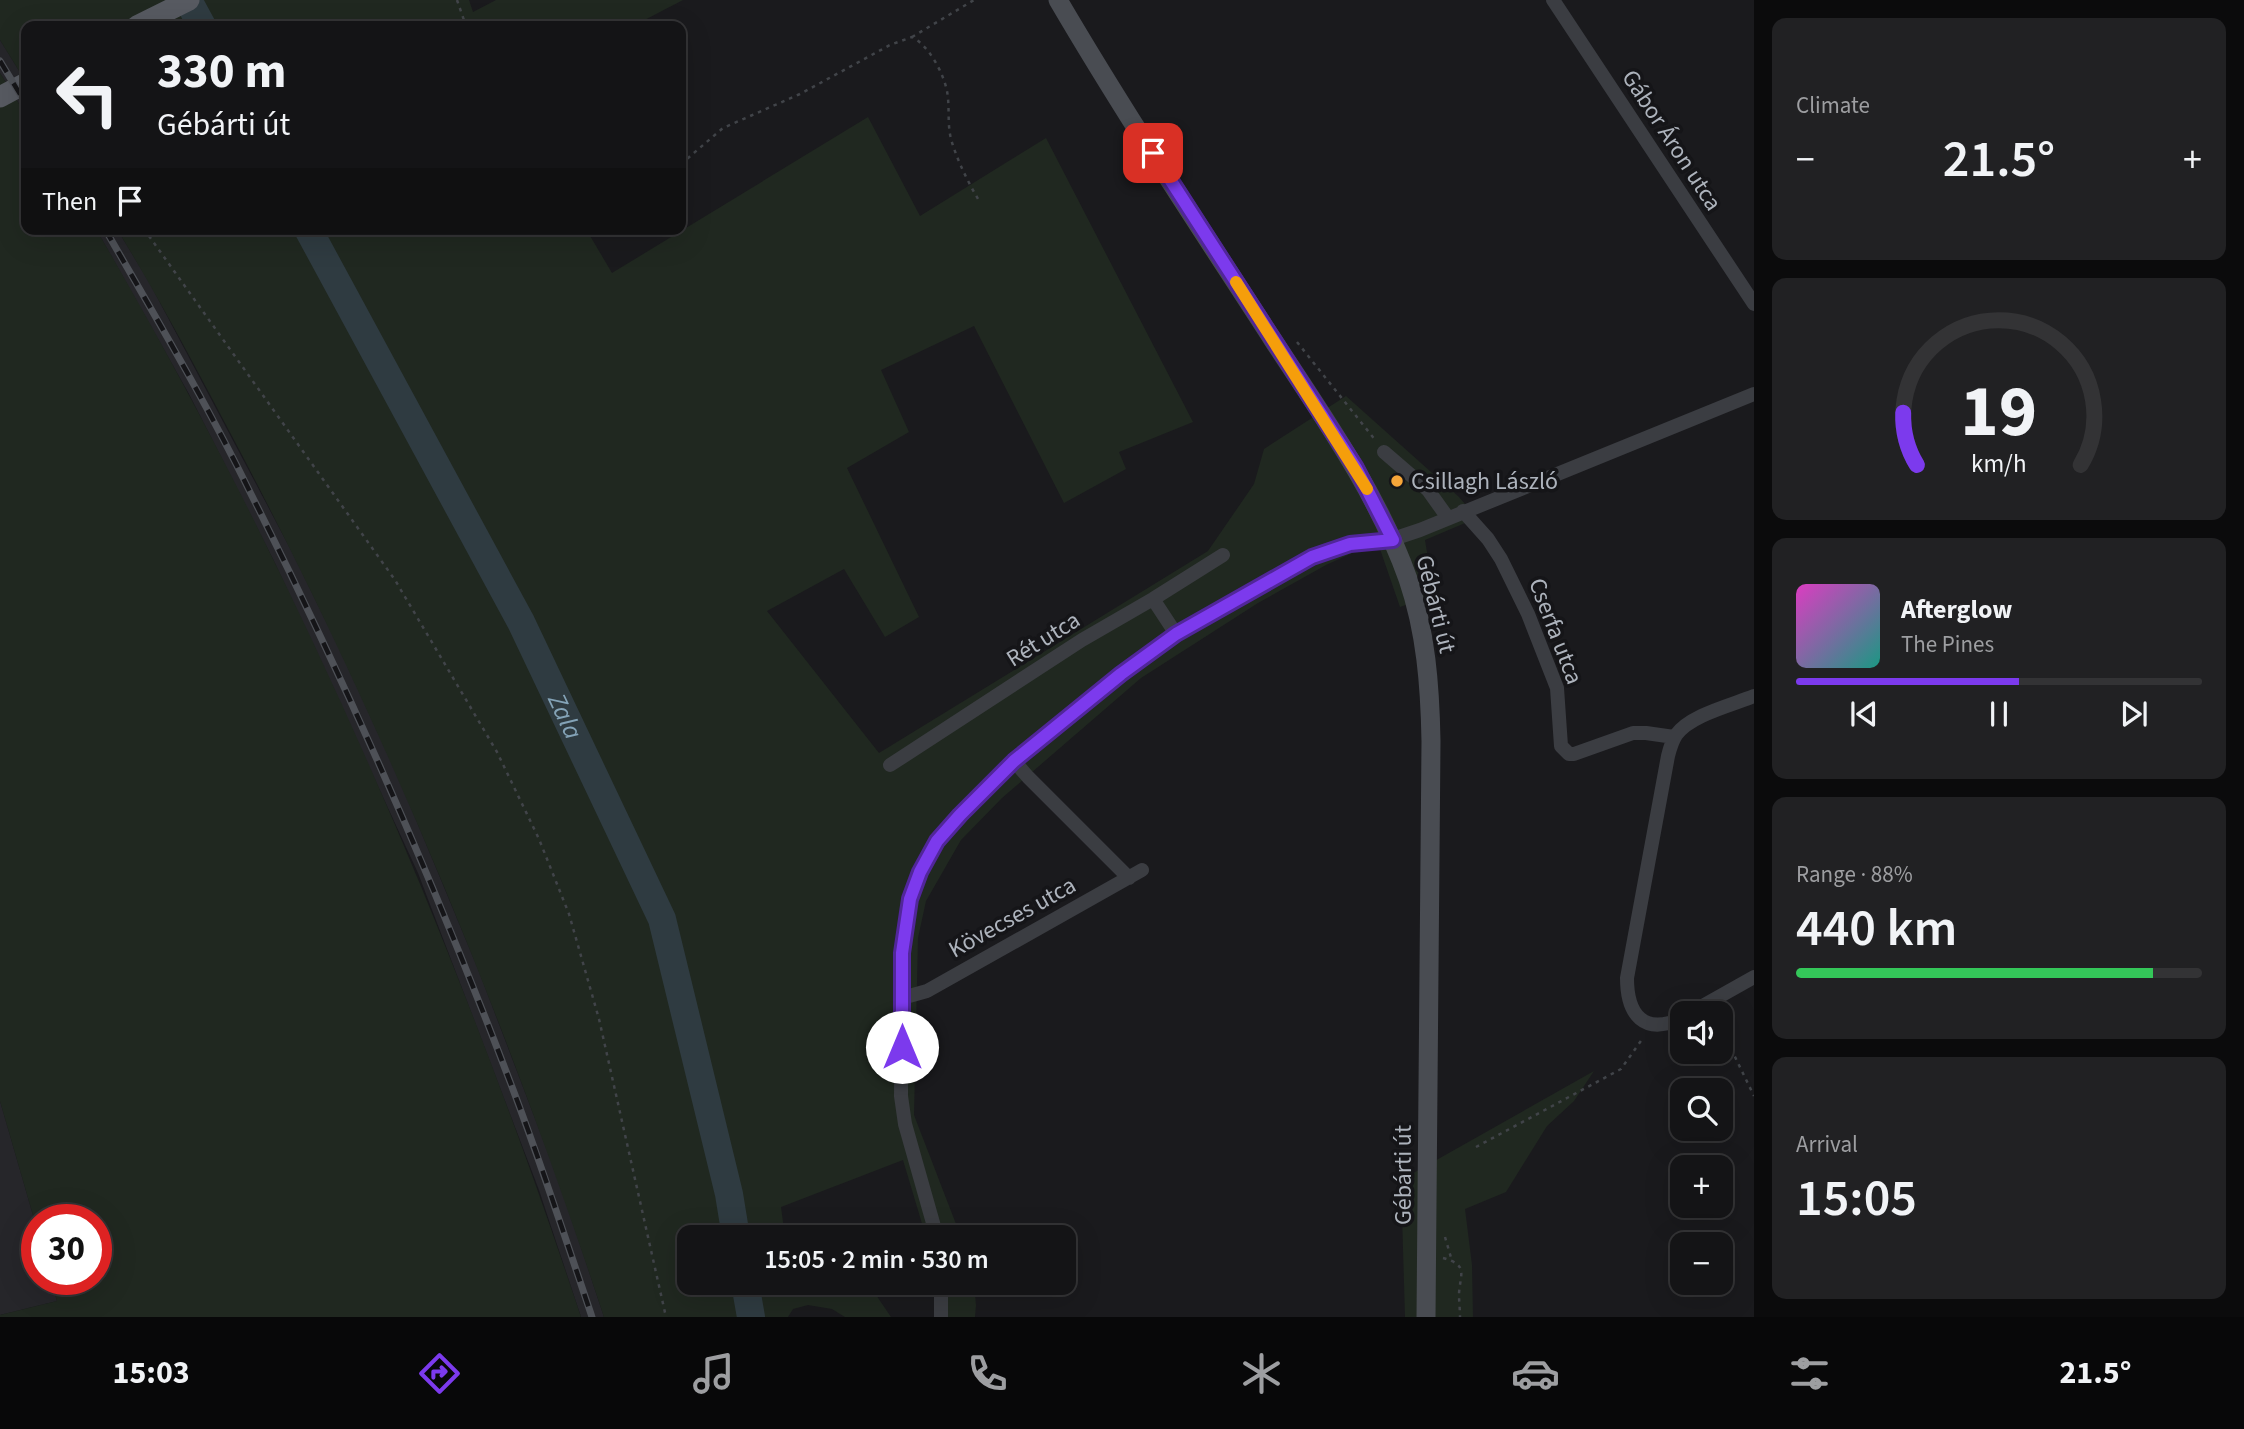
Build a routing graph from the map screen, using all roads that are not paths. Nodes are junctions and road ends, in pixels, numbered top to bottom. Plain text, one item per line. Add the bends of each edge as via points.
1 (189, 0) edge
2 (1058, 0) edge
3 (1553, 0) edge
4 (147, 21) edge
5 (21, 86) edge
6 (0, 97) edge
7 (1754, 304) edge
8 (1754, 394) edge
9 (1384, 452) road end
10 (1463, 511) junction
11 (1448, 518) junction
12 (1393, 540) junction
13 (1223, 555) dead end
14 (1153, 599) junction
15 (1176, 634) junction
16 (1754, 696) edge
17 (1674, 737) junction
18 (1014, 761) junction
19 (890, 765) dead end
20 (1142, 870) dead end
21 (1129, 878) junction
22 (1754, 977) edge
23 (902, 998) junction
24 (1711, 1001) edge
25 (1670, 1023) edge
26 (934, 1225) edge
27 (941, 1295) edge
28 (941, 1317) edge
29 (1426, 1317) edge

1 - 4 main road
2 - 12 main road, Gébárti út via 1356,468
3 - 7 street, Gábor Áron utca
5 - 6 main road
8 - 10 street
9 - 11 street, Gébárti út via 1428,490
10 - 11 street
10 - 17 street, Cserfa utca via 1502,559 1528,614 1554,677 1565,751 1574,754 1633,733
11 - 12 street
12 - 15 street via 1350,544 1312,557
12 - 29 main road, Gébárti út via 1419,619 1430,696
13 - 14 street, Rét utca
14 - 15 street
14 - 19 street, Rét utca
15 - 18 street
16 - 17 street via 1689,723
17 - 25 street via 1627,978 1629,1002 1636,1016 1647,1023
18 - 21 street
18 - 23 street via 937,841 920,872 906,919
20 - 21 street, Kövecses utca
21 - 23 street, Kövecses utca via 927,991
22 - 24 street
23 - 26 street via 901,1096
27 - 28 street

